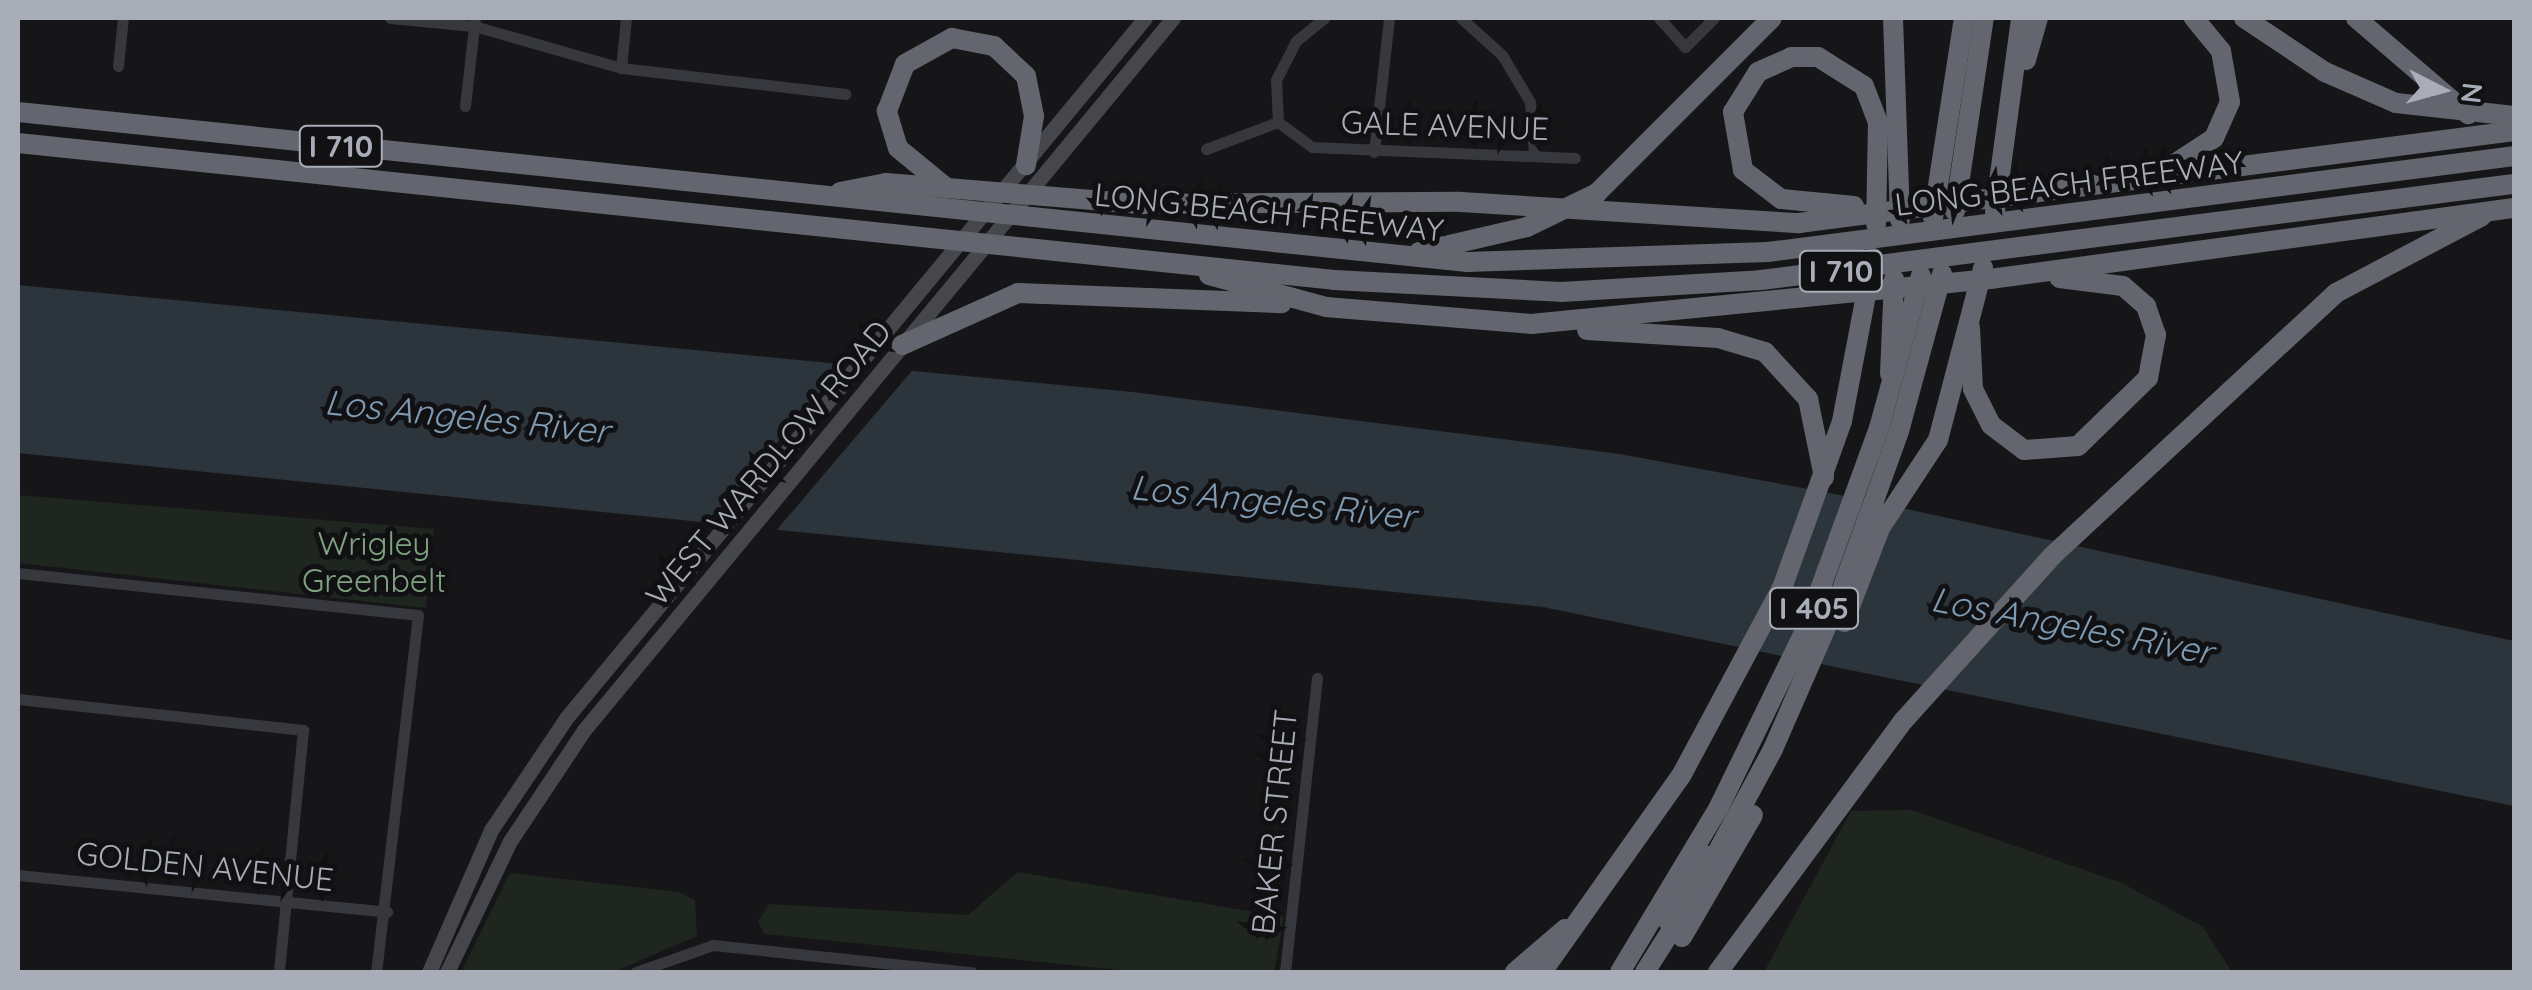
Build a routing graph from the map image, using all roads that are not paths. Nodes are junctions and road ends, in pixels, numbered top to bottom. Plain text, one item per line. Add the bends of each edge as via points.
1 (124, 18) edge
2 (390, 18) edge
3 (626, 18) edge
4 (1144, 18) edge
5 (1173, 18) edge
6 (1324, 18) edge
7 (1388, 18) edge
8 (1461, 18) edge
9 (1659, 18) edge
10 (1714, 18) edge
11 (1772, 18) edge
12 (1892, 18) edge
13 (1964, 18) edge
14 (1976, 18) edge
15 (1984, 18) edge
16 (1996, 18) edge
17 (2021, 18) edge
18 (2038, 18) edge
19 (2194, 18) edge
20 (2244, 18) edge
21 (2356, 18) edge
22 (474, 22) edge
23 (118, 66) dead end
24 (620, 68) junction
25 (846, 94) dead end
26 (465, 106) dead end
27 (18, 112) edge
28 (2514, 116) edge
29 (1278, 122) junction
30 (2514, 132) edge
31 (18, 143) edge
32 (2005, 144) junction
33 (2514, 147) edge
34 (1206, 149) dead end
35 (1374, 152) junction
36 (1534, 154) junction
37 (2514, 156) edge
38 (1575, 158) dead end
39 (1960, 165) junction
40 (1019, 173) junction
41 (2148, 178) junction
42 (2514, 184) edge
43 (945, 186) junction
44 (818, 196) junction
45 (1914, 208) junction
46 (2514, 208) edge
47 (2489, 211) junction
48 (1406, 256) junction
49 (1164, 261) junction
50 (1990, 279) junction
51 (1297, 302) junction
52 (1927, 322) junction
53 (1532, 324) junction
54 (1970, 328) junction
55 (902, 345) junction
56 (1891, 388) junction
57 (1896, 431) junction
58 (1825, 479) junction
59 (1880, 528) junction
60 (18, 573) edge
61 (1317, 678) dead end
62 (18, 699) edge
63 (1752, 781) junction
64 (18, 875) edge
65 (286, 902) junction
66 (1589, 909) junction
67 (387, 912) junction
68 (1652, 924) junction
69 (278, 972) edge
70 (376, 972) edge
71 (428, 972) edge
72 (447, 972) edge
73 (636, 972) edge
74 (972, 972) edge
75 (1285, 972) edge
76 (1515, 972) edge
77 (1542, 972) edge
78 (1603, 972) edge
79 (1620, 972) edge
80 (1634, 972) edge
81 (1645, 972) edge
82 (1660, 972) edge
83 (1718, 972) edge

1 - 23 street
2 - 22 street
3 - 24 street
4 - 40 main road, WEST WARDLOW ROAD
5 - 55 main road, WEST WARDLOW ROAD
6 - 29 street via 1296,41 1276,80
7 - 35 street
8 - 36 street via 1502,55 1530,102
9 - 10 street via 1685,47
11 - 48 highway via 1598,192 1528,227
12 - 56 highway via 1902,170 1886,332
13 - 39 highway, I 405
14 - 39 highway
15 - 39 highway
16 - 39 highway, I 405
17 - 32 highway
18 - 32 highway
19 - 41 highway via 2226,63 2227,113 2202,150
20 - 28 highway via 2325,72 2396,103
21 - 33 highway
22 - 24 street
22 - 26 street
24 - 25 street
27 - 44 highway, LONG BEACH FREEWAY / I 710
29 - 34 street
29 - 35 street, GALE AVENUE via 1312,147
30 - 41 highway
31 - 49 highway, LONG BEACH FREEWAY / I 710
32 - 54 highway
35 - 36 street, GALE AVENUE
36 - 38 street, GALE AVENUE
37 - 48 highway, LONG BEACH FREEWAY / I 710 via 1689,259
39 - 52 highway, I 405
39 - 52 highway, I 405
40 - 43 highway via 1034,102 1018,64 981,40 939,41 896,75 887,111 898,148
40 - 71 main road, WEST WARDLOW ROAD via 567,716 491,830
41 - 45 highway
42 - 49 highway, LONG BEACH FREEWAY / I 710 via 1680,288 1493,291
43 - 44 highway via 886,183
43 - 45 highway via 1144,204 1503,204 1763,224
44 - 48 highway, LONG BEACH FREEWAY / I 710
45 - 58 highway via 1808,204 1767,193 1733,148 1737,100 1779,61 1818,57 1846,68 1875,109 1879,179 1862,333
46 - 47 highway
47 - 50 highway
47 - 83 highway via 2336,293 2146,467 1984,629 1831,812
49 - 51 highway
50 - 53 highway
50 - 54 highway via 2089,277 2123,286 2153,321 2154,363 2134,397 2090,438 2035,452 2011,444 1982,414 1972,389
51 - 53 highway via 1444,322
51 - 55 highway via 1230,307 1044,290 1000,297
52 - 56 highway, I 405
52 - 57 highway, I 405
53 - 58 highway via 1735,340 1778,360 1814,413
54 - 59 highway via 1938,440
55 - 72 main road, WEST WARDLOW ROAD via 584,730 510,841
56 - 57 highway, I 405
57 - 59 highway, I 405
57 - 63 highway, I 405 via 1816,602
58 - 66 highway via 1762,630 1681,776
59 - 63 highway, I 405
60 - 67 street via 418,614
61 - 75 street, BAKER STREET
62 - 65 street via 303,730
63 - 68 highway, I 405
63 - 80 highway
63 - 81 highway
63 - 82 highway, I 405
64 - 65 street, GOLDEN AVENUE
65 - 67 street, GOLDEN AVENUE
65 - 69 street
66 - 76 highway
66 - 77 highway
67 - 70 street
68 - 78 highway
68 - 79 highway, I 405
73 - 74 street via 712,945

